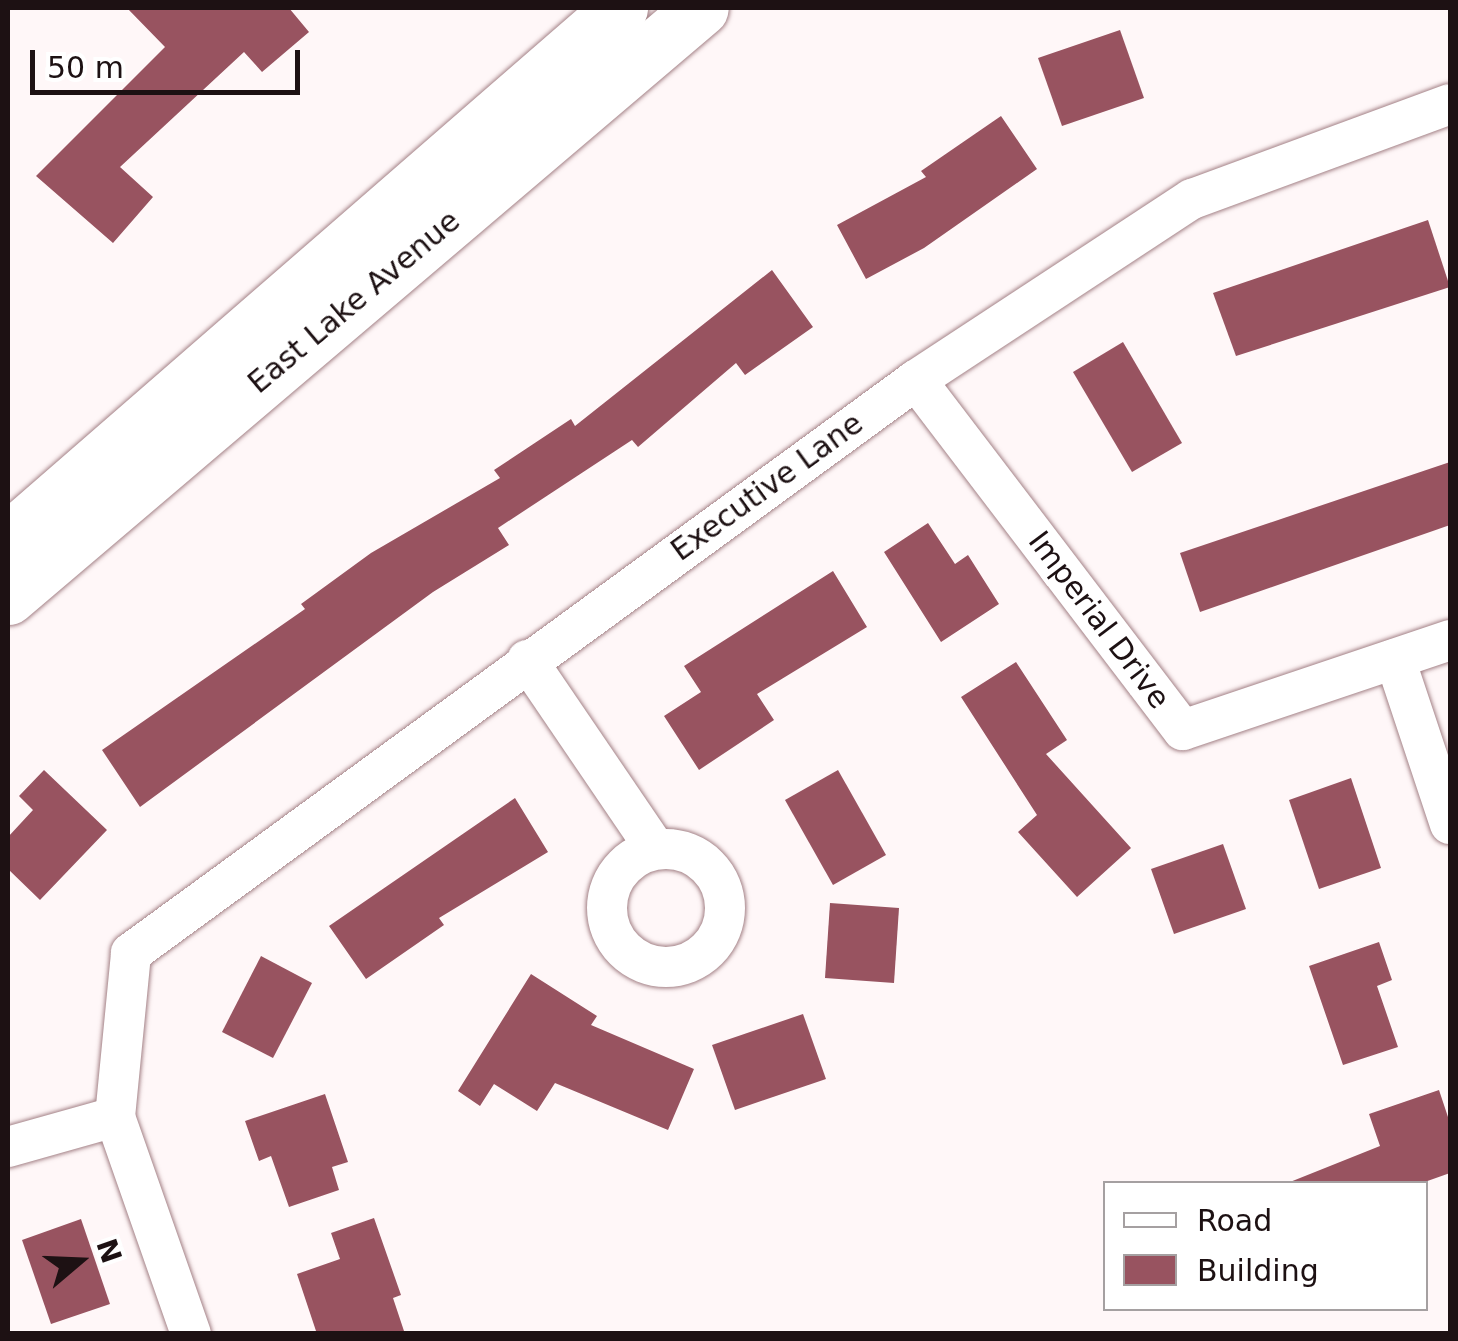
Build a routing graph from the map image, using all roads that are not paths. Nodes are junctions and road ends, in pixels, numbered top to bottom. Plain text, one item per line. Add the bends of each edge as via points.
1 (620, 8) edge
2 (701, 8) edge
3 (1450, 104) edge
4 (916, 380) junction
5 (8, 540) edge
6 (8, 598) edge
7 (1450, 640) edge
8 (527, 660) junction
9 (1395, 660) junction
10 (1450, 824) edge
11 (655, 848) dead end
12 (116, 1116) junction
13 (8, 1147) edge
14 (191, 1334) edge

1 - 5 main road, East Lake Avenue
2 - 6 main road, East Lake Avenue
3 - 4 street, Executive Lane via 1192,199
4 - 8 street, Executive Lane
4 - 9 street, Imperial Drive via 1183,730
7 - 9 street, Imperial Drive
8 - 11 street
8 - 12 street, Executive Lane via 131,953
9 - 10 street
12 - 13 street
12 - 14 street

